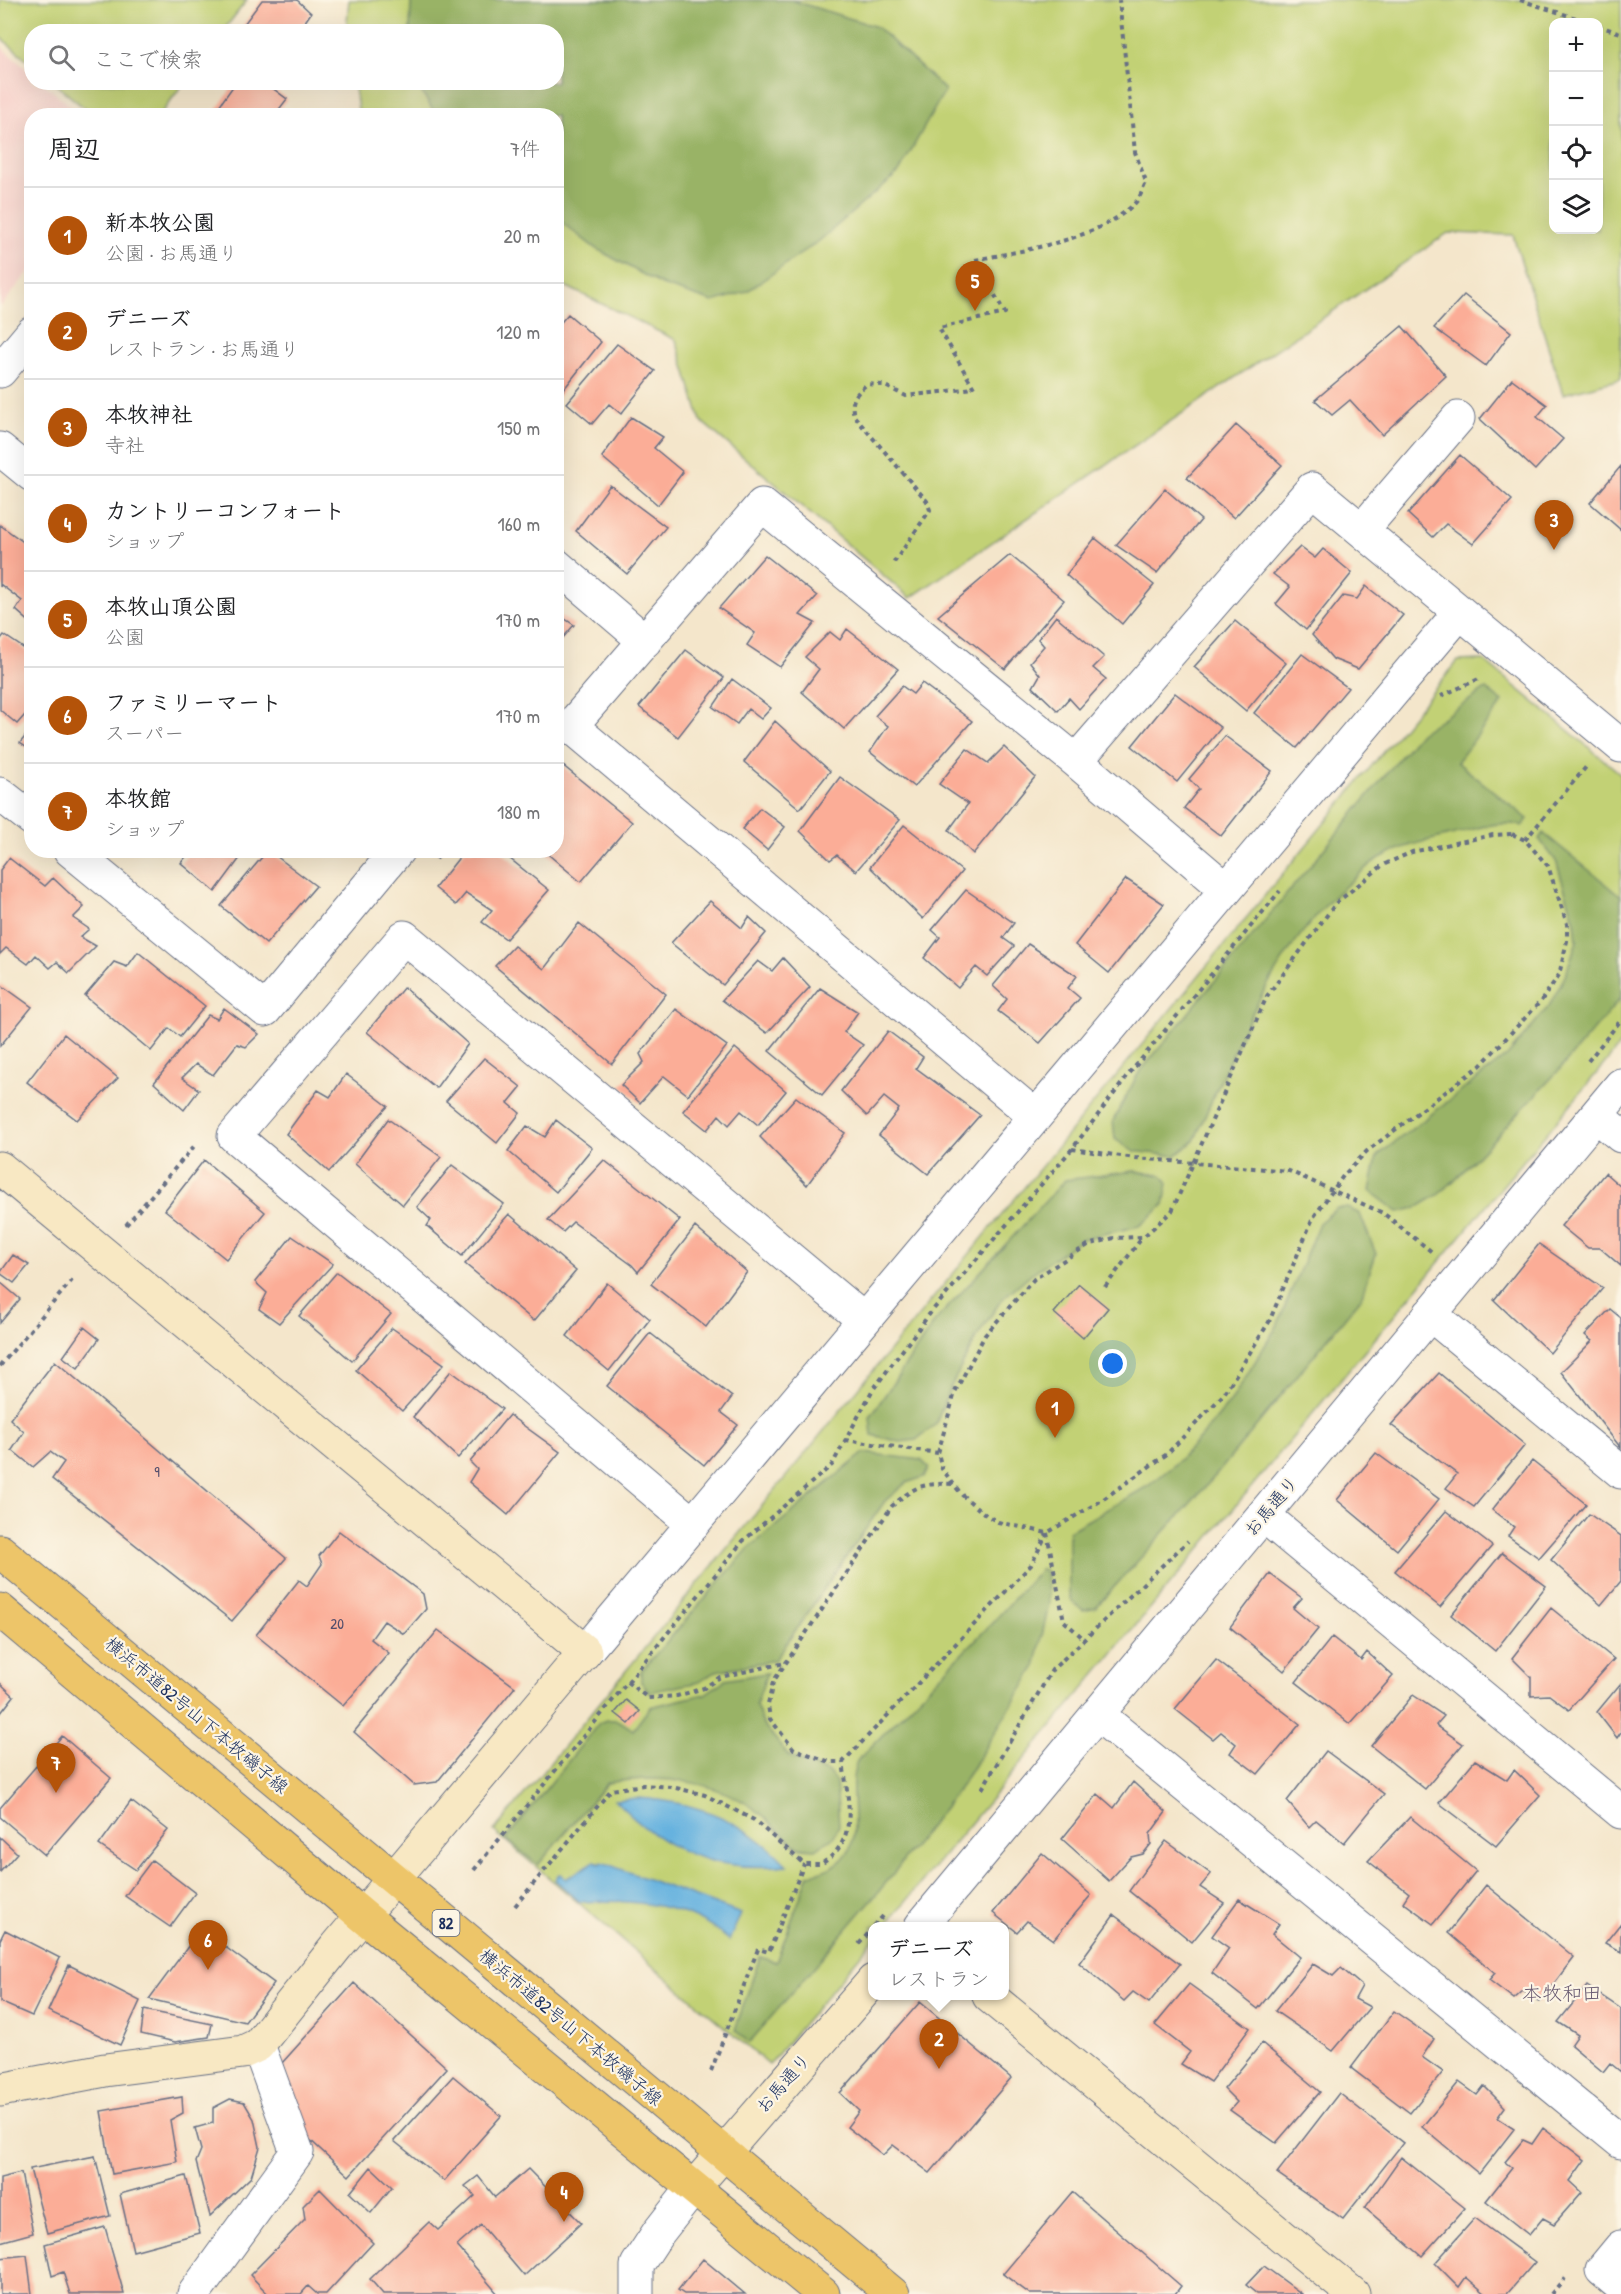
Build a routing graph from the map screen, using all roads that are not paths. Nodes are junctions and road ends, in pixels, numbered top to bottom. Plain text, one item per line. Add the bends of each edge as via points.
1 (24, 342) edge
2 (0, 371) edge
3 (1458, 418) dead end
4 (0, 449) edge
5 (24, 468) edge
6 (1362, 530) junction
7 (564, 572) edge
8 (1460, 612) junction
9 (645, 640) junction
10 (1621, 746) edge
11 (1076, 761) junction
12 (0, 794) edge
13 (24, 813) edge
14 (79, 858) edge
15 (391, 858) edge
16 (1226, 889) junction
17 (1621, 1085) edge
18 (1596, 1115) junction
19 (1035, 1116) junction
20 (1621, 1136) edge
21 (0, 1168) edge
22 (1430, 1314) junction
23 (864, 1320) junction
24 (1621, 1472) edge
25 (1263, 1515) junction
26 (693, 1524) junction
27 (0, 1551) edge
28 (0, 1610) edge
29 (585, 1652) junction
30 (1097, 1714) junction
31 (1621, 1812) edge
32 (394, 1879) junction
33 (363, 1916) junction
34 (924, 1922) edge
35 (868, 1987) edge
36 (995, 2000) edge
37 (258, 2045) junction
38 (0, 2090) edge
39 (1621, 2142) edge
40 (723, 2153) junction
41 (694, 2187) junction
42 (1621, 2247) edge
43 (1621, 2286) edge
44 (194, 2294) edge
45 (637, 2294) edge
46 (823, 2294) edge
47 (893, 2294) edge
48 (1353, 2294) edge

1 - 2 street
3 - 6 street
4 - 5 street
6 - 8 street
6 - 11 street via 1312,489
7 - 9 street
8 - 10 street
8 - 16 street
9 - 11 street via 762,506
9 - 19 street via 571,726
11 - 16 street
12 - 13 street
14 - 15 street via 265,1010
16 - 19 street
17 - 18 street, お馬通り
18 - 20 street
18 - 22 street, お馬通り
19 - 23 street
21 - 29 street
22 - 24 street
22 - 25 street, お馬通り
23 - 26 street
23 - 26 street via 404,937 234,1136
25 - 30 street, お馬通り
25 - 31 street
26 - 29 street
27 - 32 main road, 横浜市道82号山下本牧磯子線 / 82
28 - 33 main road
29 - 32 street
30 - 34 street, お馬通り
30 - 39 street
32 - 33 street
32 - 40 main road, 横浜市道82号山下本牧磯子線 / 82
33 - 37 street
33 - 41 main road
35 - 40 street, お馬通り
36 - 48 street
37 - 38 street via 243,2052 105,2070
37 - 44 street via 297,2152
40 - 41 street, お馬通り
40 - 47 main road, 横浜市道82号山下本牧磯子線 / 82
41 - 45 street via 637,2265
41 - 46 main road
42 - 43 street via 1602,2270

